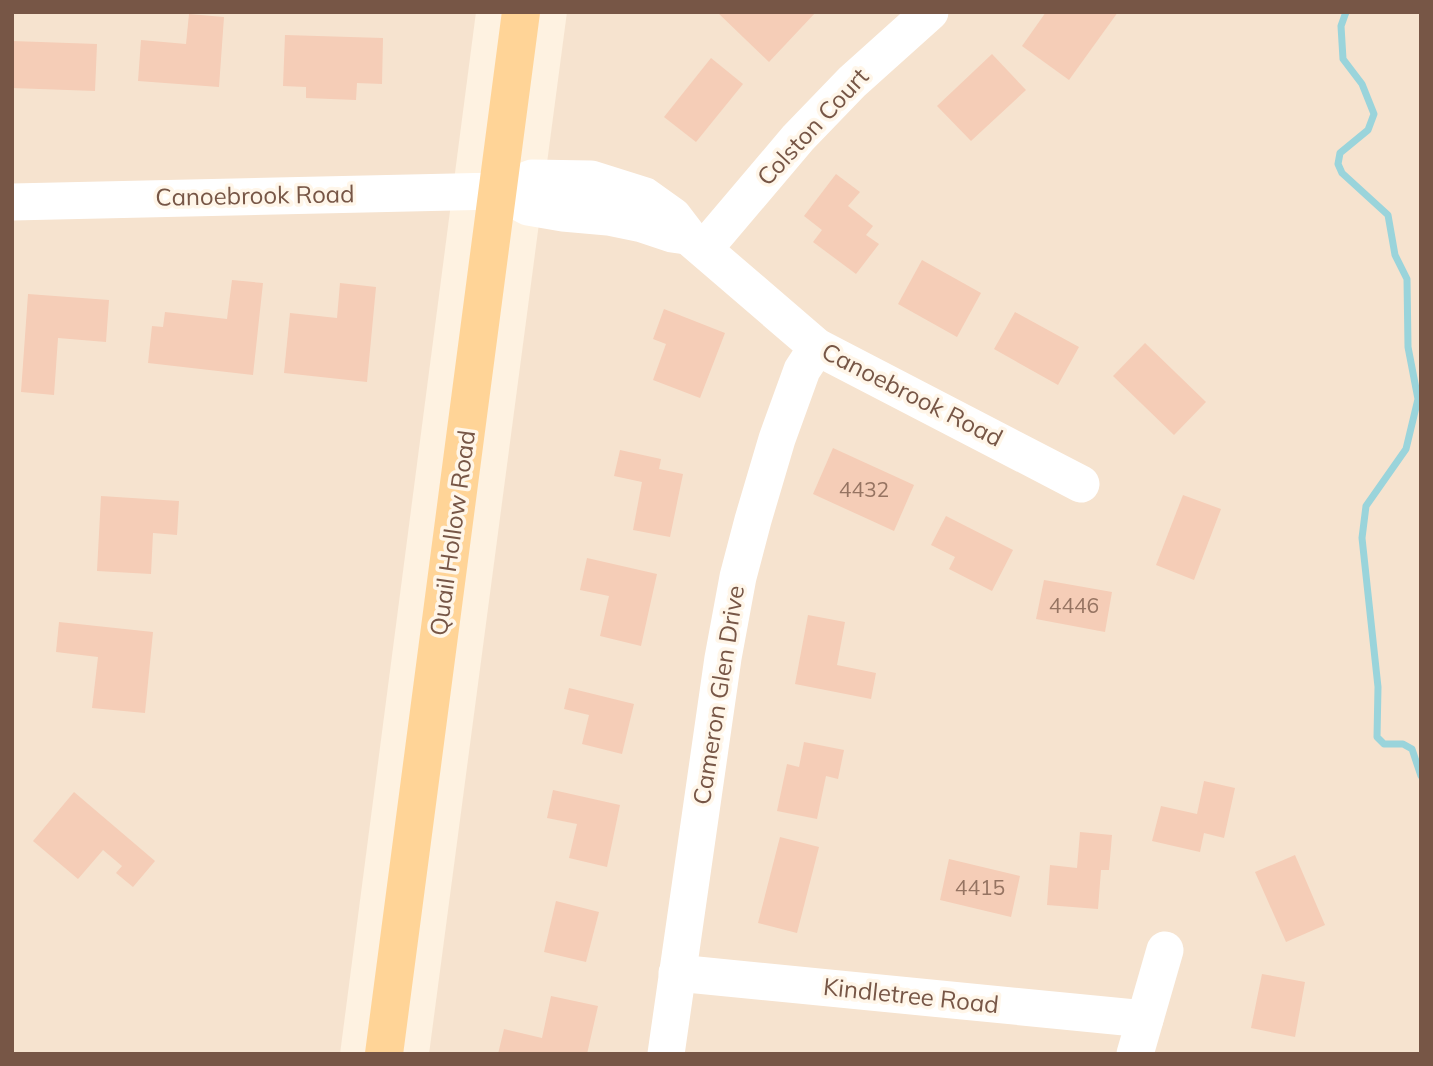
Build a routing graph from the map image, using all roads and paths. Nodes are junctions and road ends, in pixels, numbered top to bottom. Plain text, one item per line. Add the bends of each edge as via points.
1 (521, 12) edge
2 (930, 12) edge
3 (498, 191) junction
4 (12, 202) edge
5 (696, 243) junction
6 (817, 347) junction
7 (1081, 484) dead end
8 (1165, 950) dead end
9 (677, 973) junction
10 (1145, 1019) junction
11 (384, 1054) edge
12 (666, 1054) edge
13 (1135, 1054) edge

1 - 3 main road, Quail Hollow Road
2 - 5 street, Colston Court via 852,82
3 - 4 street, Canoebrook Road
3 - 5 street, Canoebrook Road via 528,207 642,224
3 - 11 main road, Quail Hollow Road
5 - 6 street, Canoebrook Road
6 - 7 street, Canoebrook Road
6 - 9 street, Cameron Glen Drive via 802,370 777,439 738,577
8 - 10 street
9 - 10 street, Kindletree Road
9 - 12 street, Cameron Glen Drive
10 - 13 street

